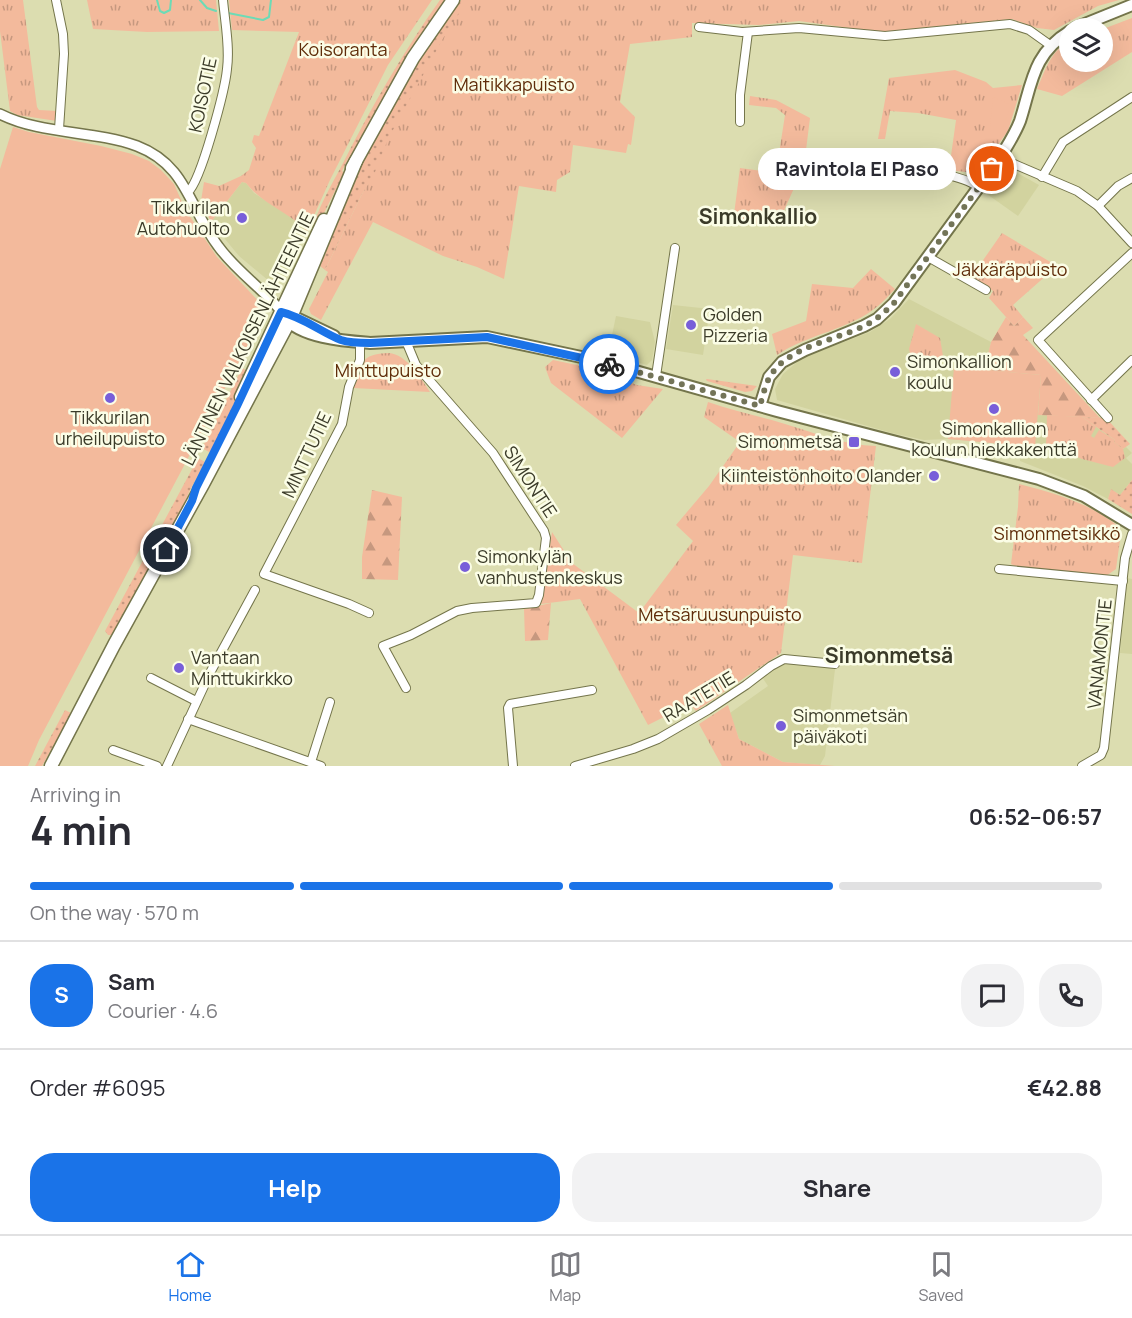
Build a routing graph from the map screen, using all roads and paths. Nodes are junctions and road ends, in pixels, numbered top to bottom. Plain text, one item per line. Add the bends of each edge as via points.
1 (56, 0) edge
2 (453, 0) edge
3 (224, 4) edge
4 (1132, 5) edge
5 (1102, 18) edge
6 (699, 27) dead end
7 (748, 32) junction
8 (1059, 39) edge
9 (1050, 45) junction
10 (1132, 97) edge
11 (0, 114) edge
12 (740, 122) dead end
13 (59, 129) junction
14 (1000, 158) junction
15 (872, 165) dead end
16 (1042, 177) junction
17 (1132, 178) edge
18 (978, 187) junction
19 (188, 192) junction
20 (1098, 206) junction
21 (1132, 243) edge
22 (675, 249) dead end
23 (1132, 253) edge
24 (928, 257) junction
25 (986, 290) dead end
26 (287, 316) junction
27 (406, 341) junction
28 (360, 343) junction
29 (1132, 360) edge
30 (656, 376) junction
31 (1091, 400) junction
32 (760, 406) junction
33 (1108, 418) dead end
34 (1132, 525) edge
35 (1132, 534) edge
36 (999, 569) dead end
37 (1123, 581) junction
38 (255, 590) dead end
39 (369, 613) dead end
40 (835, 664) dead end
41 (151, 678) dead end
42 (406, 688) dead end
43 (592, 690) dead end
44 (196, 701) junction
45 (330, 702) dead end
46 (188, 719) junction
47 (113, 750) dead end
48 (311, 762) junction
49 (1085, 765) edge
50 (51, 766) edge
51 (157, 766) edge
52 (167, 766) edge
53 (321, 766) edge
54 (513, 766) edge
55 (575, 766) edge

1 - 13 street via 64,54
2 - 26 main road, LÄNTINEN VALKOISENLÄHTEENTIE via 413,58 325,218
3 - 19 street, KOISOTIE via 228,57 225,79 206,151
4 - 5 main road
6 - 7 street
7 - 9 street via 799,28 885,36 1010,24 1029,30
7 - 12 street
8 - 9 main road
9 - 14 main road via 1039,60 1016,131
10 - 16 street via 1063,142
11 - 13 street via 29,125
13 - 19 street via 123,142 152,153 174,171
14 - 16 street
14 - 18 main road
15 - 18 street via 950,176
16 - 20 street via 1077,191
17 - 20 street
18 - 24 main road
19 - 26 street via 218,247
20 - 21 street
22 - 30 street
23 - 31 street via 1038,340
24 - 25 street
24 - 32 main road via 900,297 877,319 782,362 769,377
26 - 28 main road via 320,337
26 - 50 main road, LÄNTINEN VALKOISENLÄHTEENTIE
27 - 28 main road
27 - 30 main road via 487,337
27 - 42 street, SIMONTIE via 416,365 493,453 546,538 536,603 457,611 383,646
28 - 39 street, MINTTUTIE via 360,360 349,387 342,424 264,574
29 - 31 street
30 - 32 main road
31 - 33 street
32 - 34 main road via 1063,487
35 - 37 street, VANAMONTIE
36 - 37 street
37 - 49 street, VANAMONTIE via 1104,748 1101,755
38 - 44 street
40 - 55 street, RAATETIE via 784,659 658,739
41 - 44 street
43 - 54 street via 510,704
44 - 46 street
45 - 48 street
46 - 48 street
46 - 52 street
47 - 51 street
48 - 53 street

